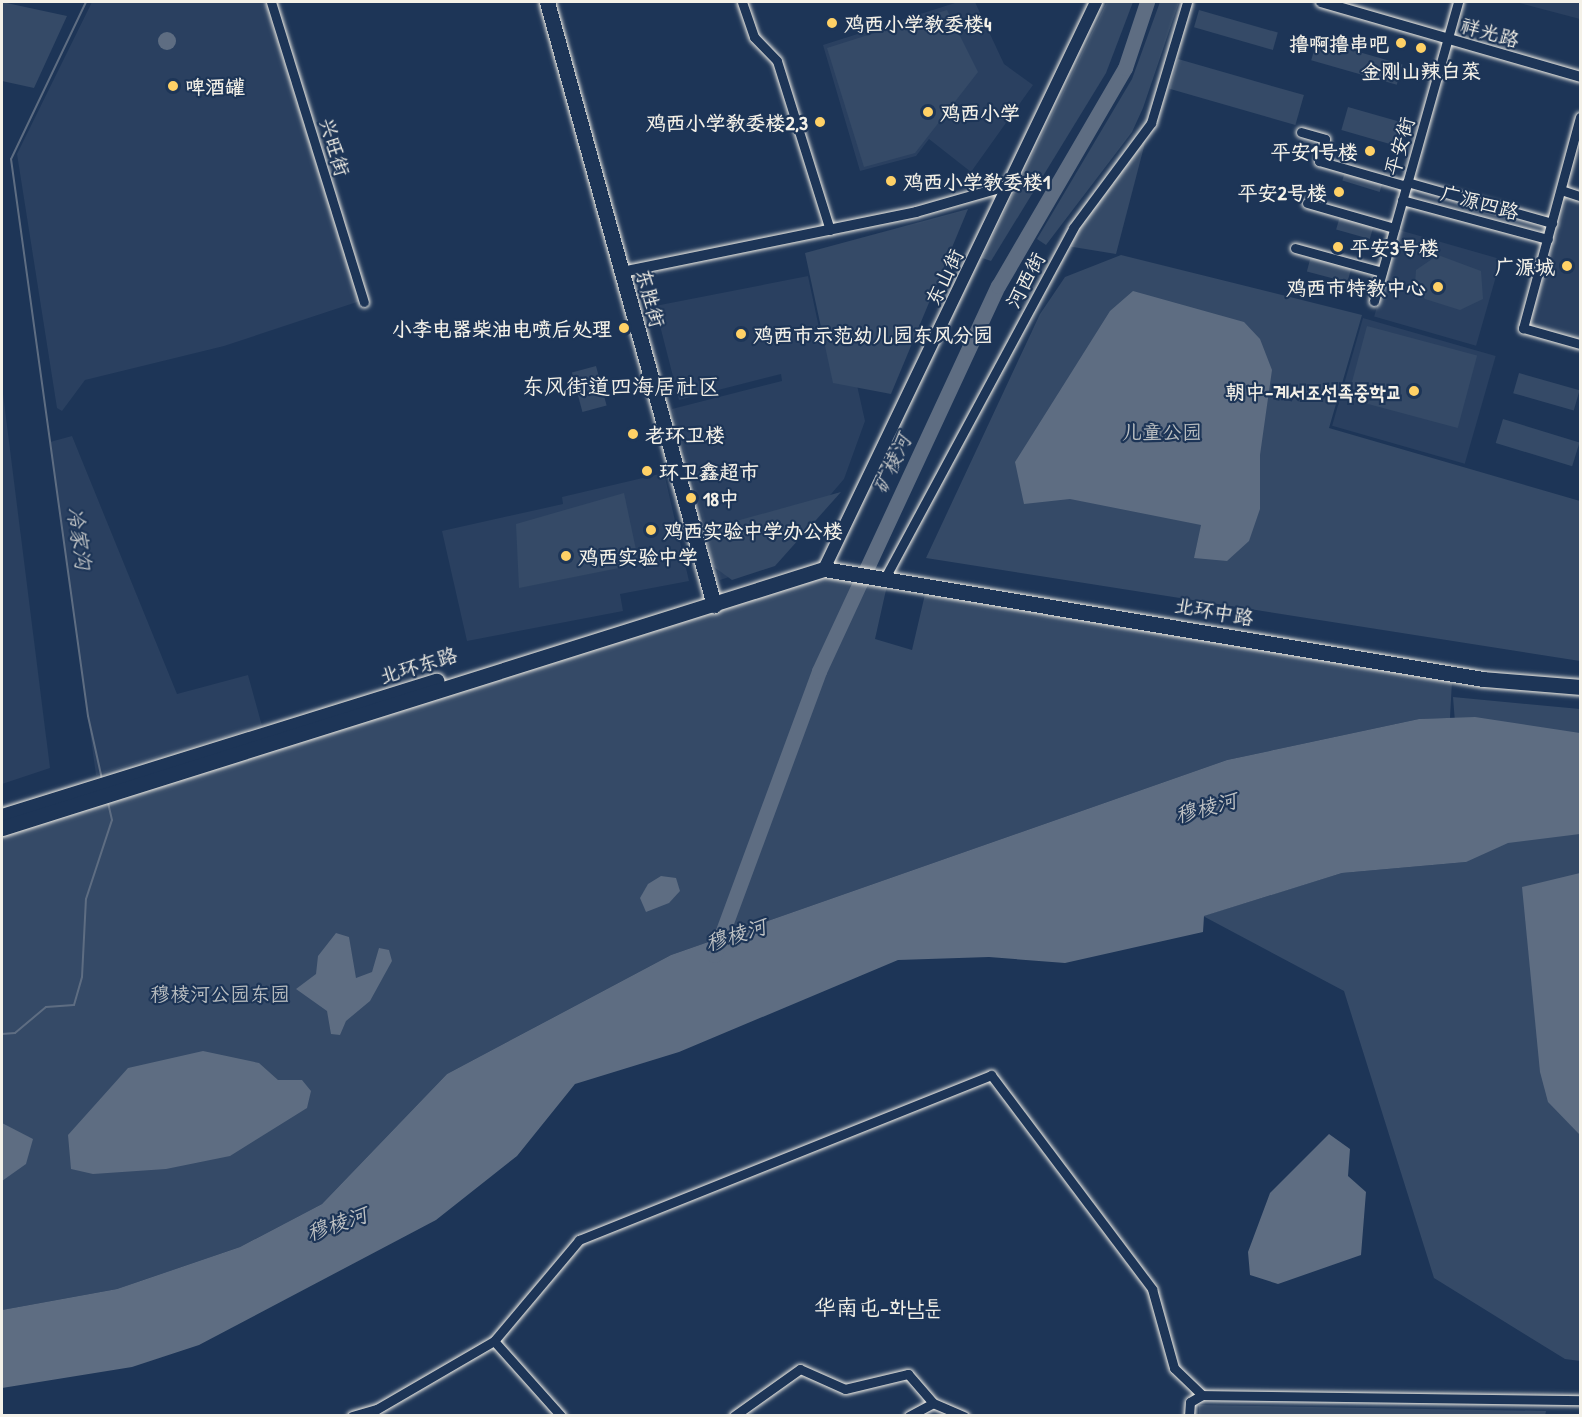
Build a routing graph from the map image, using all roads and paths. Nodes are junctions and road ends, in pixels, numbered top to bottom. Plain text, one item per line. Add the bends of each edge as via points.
1 (271, 2) edge
2 (547, 2) edge
3 (742, 2) edge
4 (1096, 2) edge
5 (1187, 2) edge
6 (1321, 2) edge
7 (1458, 2) edge
8 (1448, 38) junction
9 (1581, 76) edge
10 (1581, 117) edge
11 (1301, 132) dead end
12 (1010, 184) junction
13 (1407, 184) junction
14 (1561, 190) junction
15 (1581, 196) edge
16 (1402, 200) junction
17 (1307, 203) dead end
18 (1552, 223) junction
19 (1394, 228) junction
20 (830, 230) junction
21 (1548, 238) junction
22 (1295, 248) dead end
23 (622, 272) junction
24 (1382, 272) junction
25 (1374, 301) dead end
26 (364, 302) dead end
27 (1581, 344) edge
28 (827, 564) junction
29 (844, 565) joint
30 (888, 572) junction
31 (712, 600) junction
32 (1581, 679) edge
33 (1581, 687) edge
34 (2, 816) edge
35 (2, 828) edge
36 (494, 1341) junction
37 (1202, 1395) junction
38 (1581, 1400) edge
39 (933, 1403) junction
40 (352, 1416) edge
41 (561, 1416) edge
42 (734, 1416) edge
43 (909, 1416) edge
44 (964, 1416) edge
45 (1189, 1416) edge

1 - 26 street, 兴旺街
2 - 23 highway, 东胜街
3 - 20 street via 754,37 777,61
4 - 12 main road, 东山街
5 - 30 street, 河西街 via 1151,123 1073,228
6 - 8 street, 祥光路
7 - 8 street, 平安街
8 - 9 street, 祥光路
8 - 13 street, 平安街
10 - 14 street
11 - 13 street, 广源四路 via 1325,139 1319,161
12 - 20 street
12 - 28 main road, 东山街
13 - 16 street, 平安街
13 - 18 street, 广源四路
14 - 15 street
14 - 18 street
16 - 19 street, 平安街
16 - 21 street, 广源四路
17 - 19 street
18 - 21 street
19 - 24 street, 平安街
20 - 23 street
21 - 27 street via 1524,328
22 - 24 street
23 - 31 highway, 东胜街
24 - 25 street, 平安街
28 - 29 highway, 北环东路
28 - 31 highway, 北环东路
29 - 30 highway, 北环中路
30 - 32 highway, 北环中路 via 1433,662
30 - 33 highway, 北环中路 via 1483,679
31 - 34 highway, 北环东路
31 - 35 highway, 北环东路
36 - 37 street via 579,1240 991,1076 1152,1289 1174,1368
36 - 40 street via 376,1409
36 - 41 street
37 - 38 street
37 - 45 street via 1190,1402
39 - 42 street via 908,1374 845,1389 801,1370
39 - 43 street
39 - 44 street

